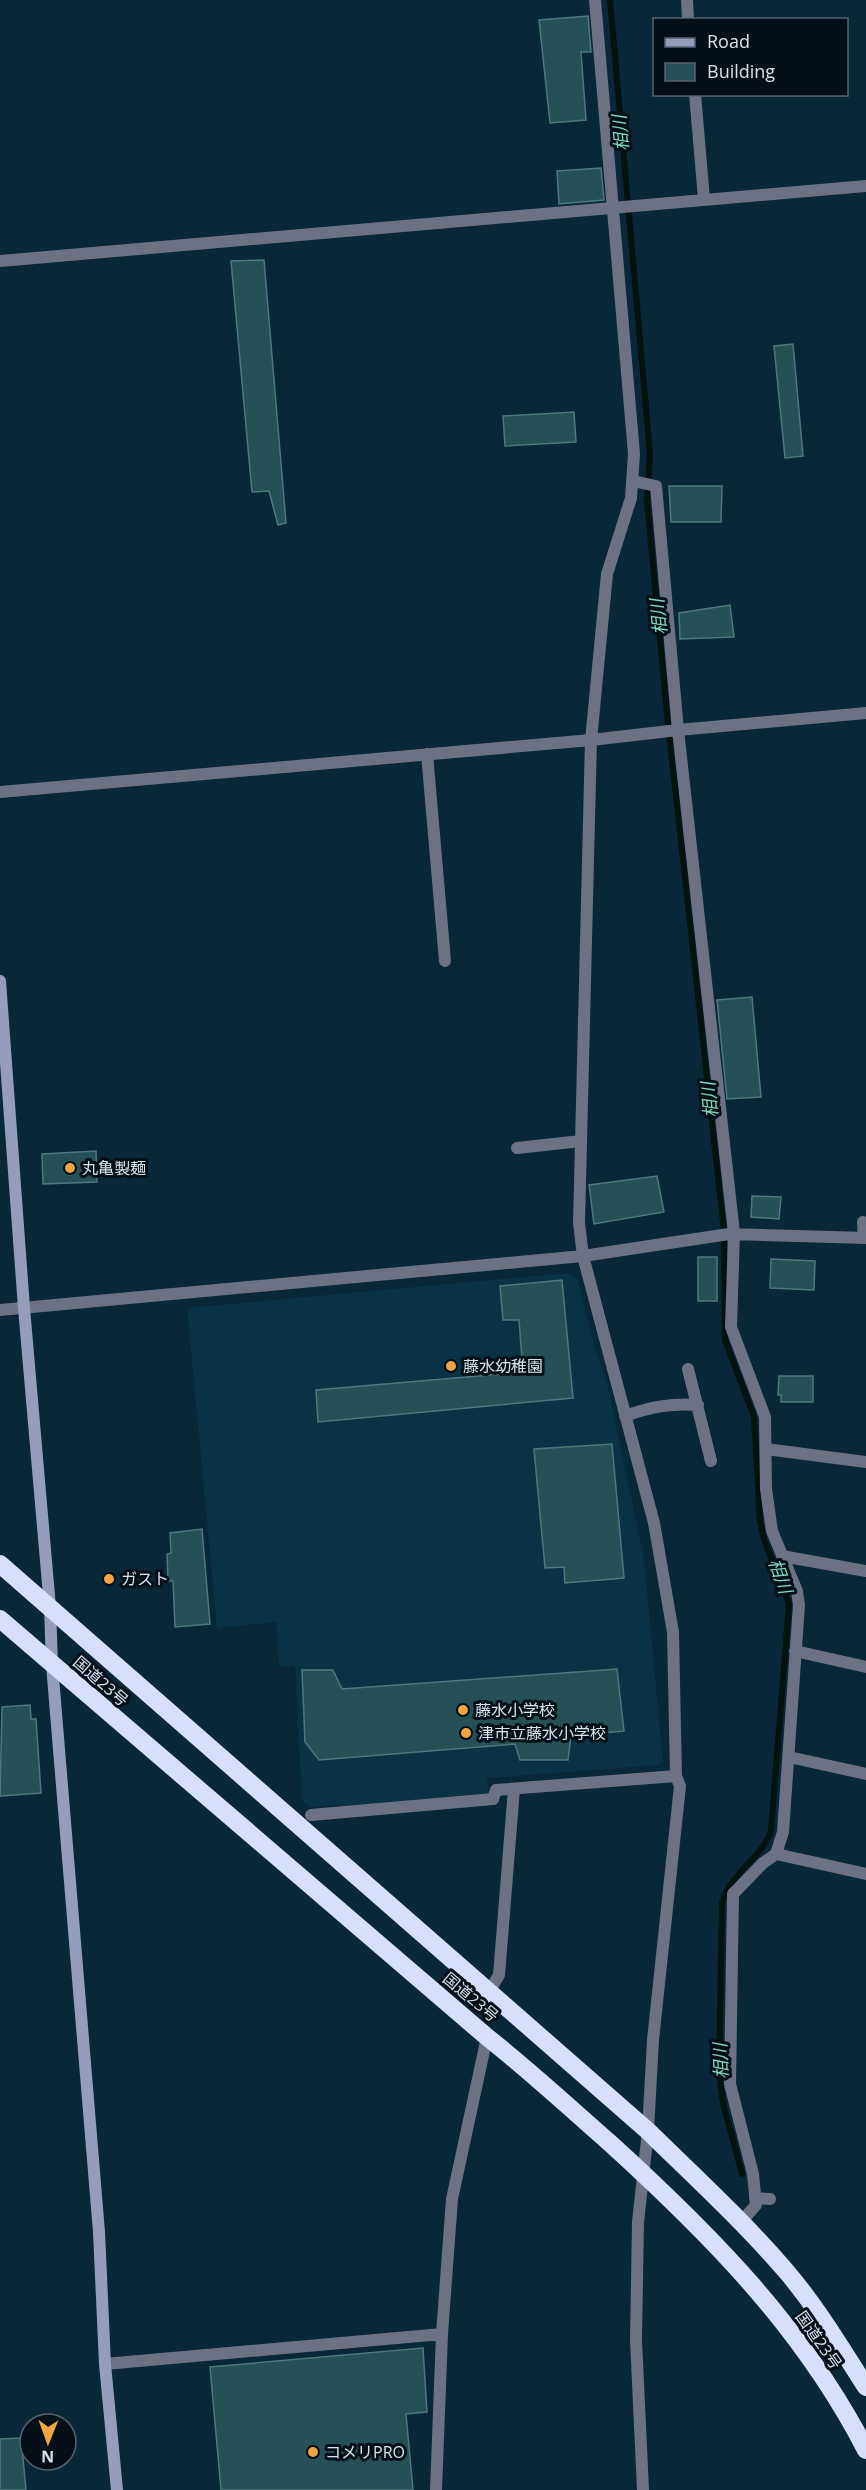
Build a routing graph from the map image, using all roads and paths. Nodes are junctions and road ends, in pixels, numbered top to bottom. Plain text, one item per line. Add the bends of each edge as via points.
1 (595, 0) edge
2 (687, 0) edge
3 (688, 18) edge
4 (695, 96) edge
5 (866, 186) edge
6 (704, 200) junction
7 (616, 209) junction
8 (0, 261) edge
9 (636, 482) junction
10 (866, 713) edge
11 (677, 730) junction
12 (591, 740) junction
13 (427, 754) junction
14 (0, 792) edge
15 (445, 961) dead end
16 (0, 981) edge
17 (581, 1141) junction
18 (518, 1148) dead end
19 (863, 1222) dead end
20 (731, 1233) junction
21 (865, 1238) edge
22 (583, 1256) junction
23 (24, 1308) junction
24 (0, 1310) edge
25 (688, 1369) dead end
26 (698, 1406) junction
27 (625, 1416) junction
28 (766, 1449) junction
29 (711, 1461) dead end
30 (866, 1462) edge
31 (782, 1556) junction
32 (0, 1564) edge
33 (866, 1571) edge
34 (50, 1607) junction
35 (0, 1619) edge
36 (795, 1651) junction
37 (52, 1665) junction
38 (866, 1667) edge
39 (789, 1757) junction
40 (866, 1774) edge
41 (676, 1776) junction
42 (514, 1789) junction
43 (311, 1815) dead end
44 (776, 1854) junction
45 (866, 1874) edge
46 (489, 1992) junction
47 (487, 2037) junction
48 (648, 2131) junction
49 (643, 2174) junction
50 (755, 2198) junction
51 (770, 2199) dead end
52 (741, 2222) junction
53 (442, 2334) junction
54 (105, 2364) junction
55 (866, 2387) edge
56 (866, 2450) edge
57 (117, 2490) edge
58 (436, 2490) edge
59 (643, 2490) edge

1 - 7 street
2 - 3 street
4 - 6 street
5 - 6 street
6 - 7 street
7 - 8 street
7 - 9 street
9 - 11 street via 656,486
9 - 12 street via 607,574
10 - 11 street
11 - 12 street
11 - 20 street
12 - 13 street
12 - 17 street
13 - 14 street
13 - 15 street
16 - 23 street
17 - 18 street
17 - 22 street via 579,1223
19 - 21 street
20 - 21 street
20 - 22 street
20 - 28 street via 731,1327 765,1417
22 - 23 street
22 - 27 street
23 - 24 street
23 - 34 street
25 - 26 street
26 - 27 street via 650,1407
26 - 29 street
27 - 41 street via 654,1523 673,1632
28 - 30 street
28 - 31 street via 772,1531
31 - 33 street
31 - 36 street via 799,1605
32 - 34 highway, 国道23号
34 - 37 street
34 - 46 highway, 国道23号
35 - 37 highway, 国道23号
36 - 38 street
36 - 39 street
37 - 47 highway, 国道23号
37 - 54 street via 99,2232
39 - 40 street
39 - 44 street via 783,1832
41 - 42 street
41 - 48 street via 680,1786 653,2040
42 - 43 street via 496,1790 493,1798
42 - 46 street via 499,1975
44 - 45 street
44 - 50 street via 733,1894 730,2084 753,2174
46 - 48 highway, 国道23号
47 - 49 highway, 国道23号 via 527,2068
47 - 53 street via 452,2199
48 - 49 street
48 - 52 highway, 国道23号
49 - 56 highway, 国道23号 via 734,2264 795,2335
49 - 59 street via 636,2340
50 - 51 street
50 - 52 street via 756,2205
52 - 55 highway, 国道23号 via 787,2272
53 - 54 street
53 - 58 street
54 - 57 street

